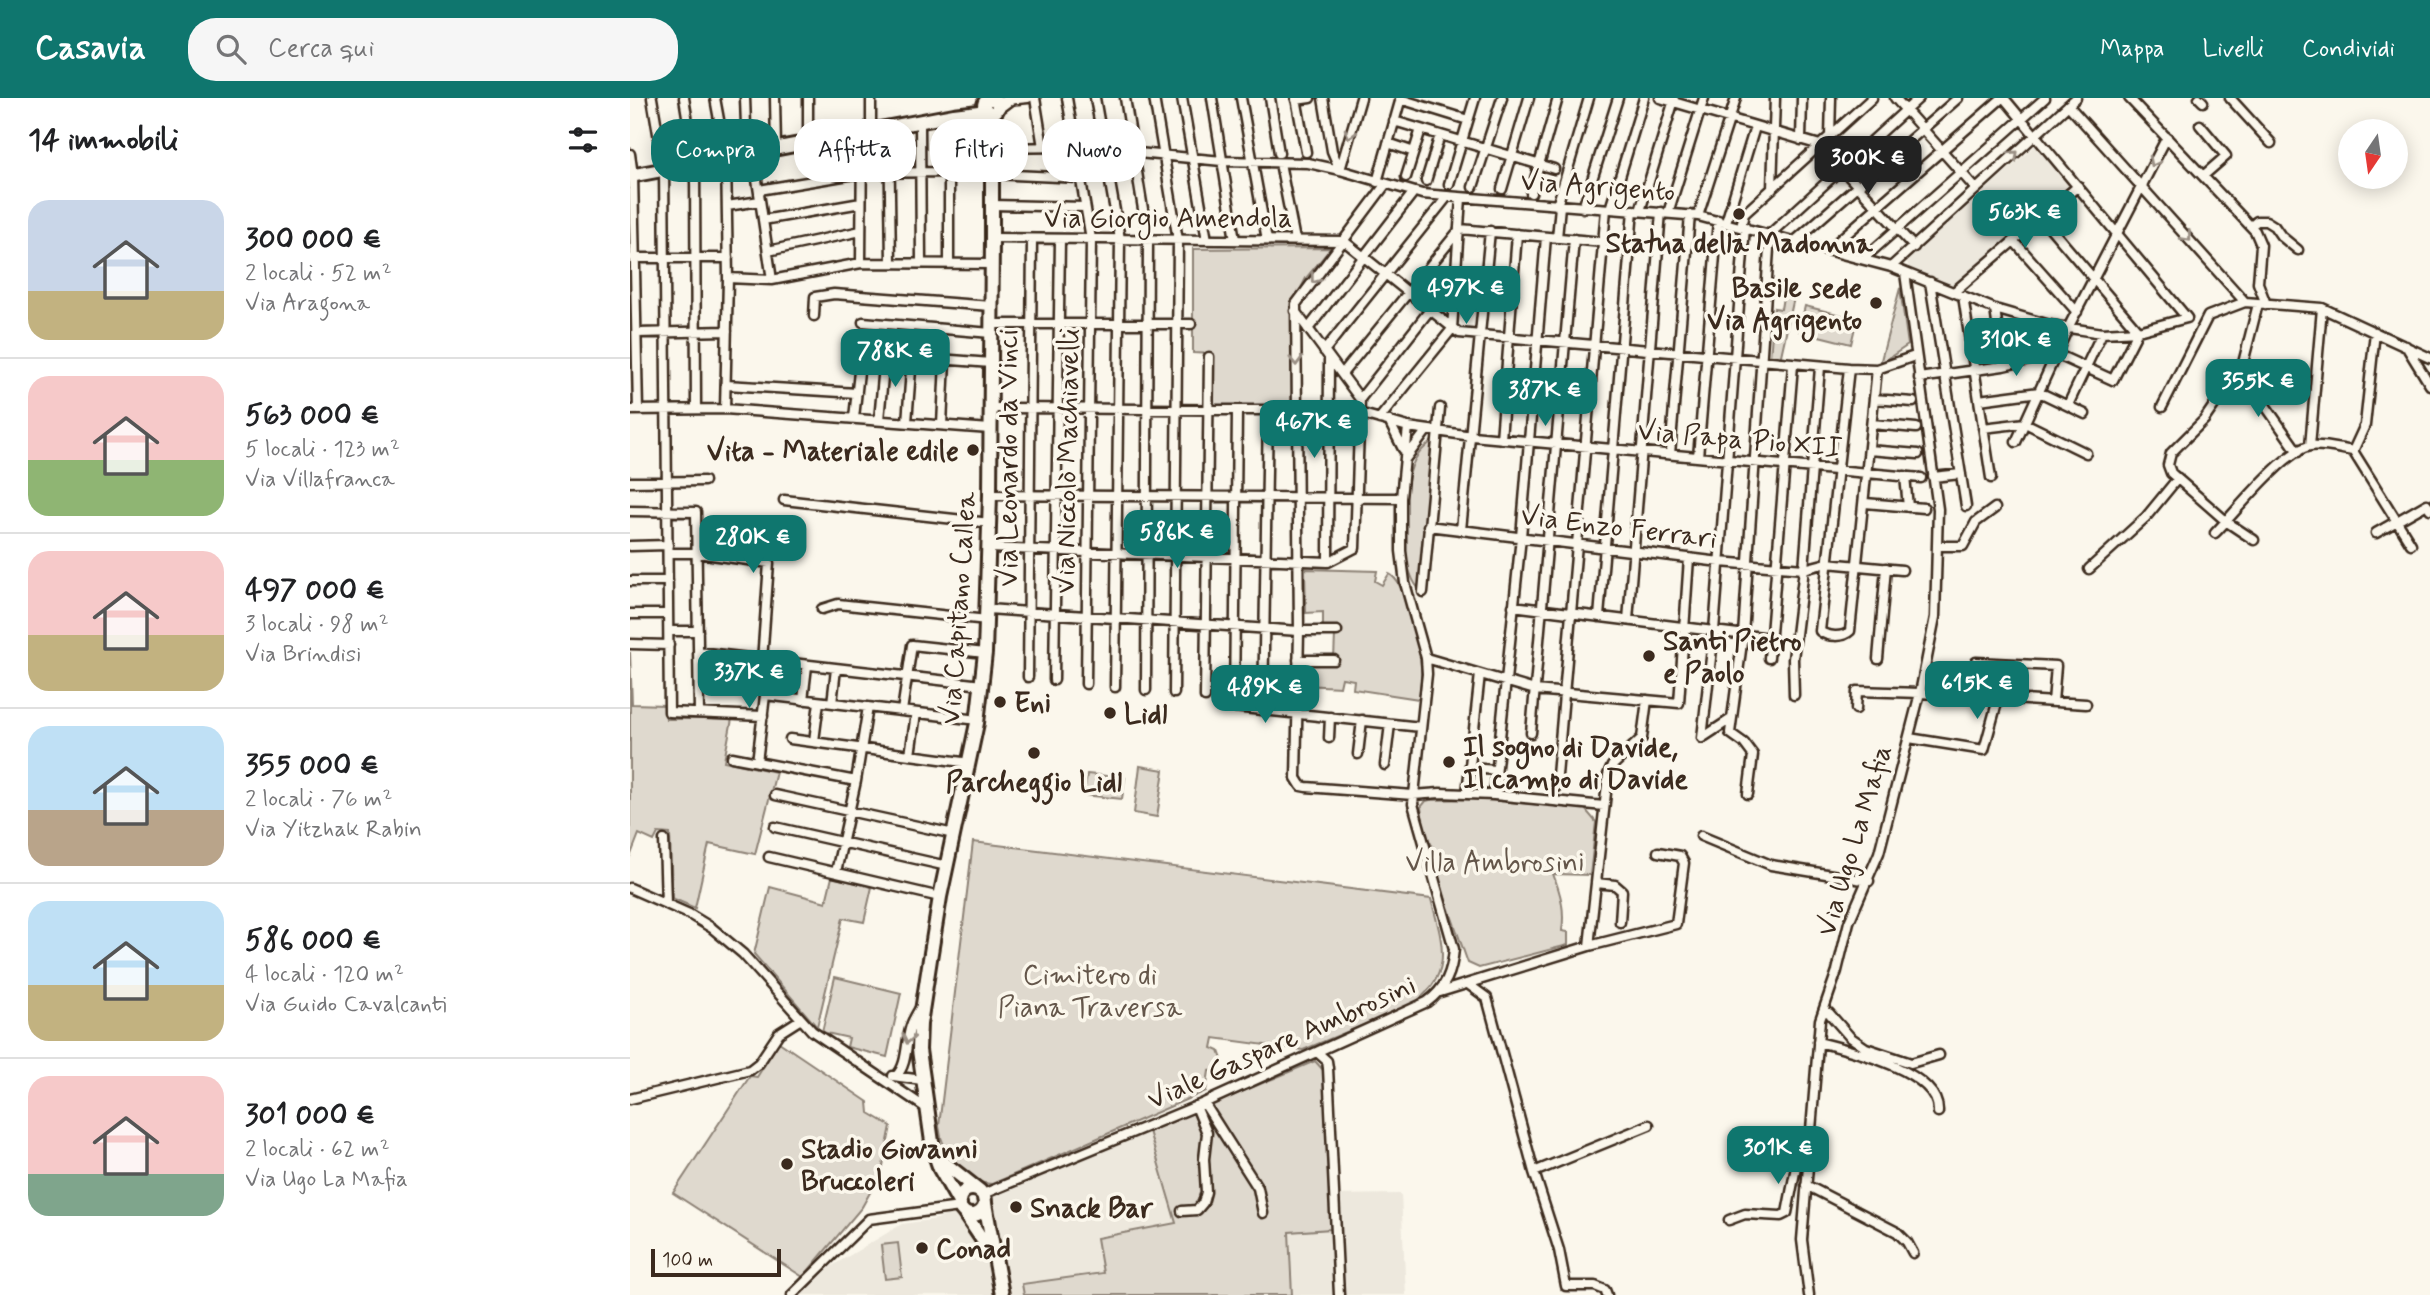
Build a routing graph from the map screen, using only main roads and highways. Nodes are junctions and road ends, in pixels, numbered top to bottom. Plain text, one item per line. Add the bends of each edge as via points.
1 (1010, 99) edge
2 (992, 105) edge
3 (952, 115) junction
4 (960, 119) edge
5 (632, 176) edge
6 (992, 182) edge
7 (933, 1149) junction
8 (982, 1195) junction
9 (960, 1206) junction
10 (997, 1262) junction
11 (1002, 1295) edge

1 - 2 main road
2 - 3 main road
3 - 4 main road
3 - 5 main road
6 - 7 main road, Via Capitano Callea via 985,653 978,720 923,1002 919,1050
7 - 8 main road
7 - 9 main road, Via Capitano Callea
8 - 9 main road via 973,1189 966,1191
8 - 9 main road via 984,1206 979,1212 967,1213
8 - 10 main road
9 - 10 main road, Via Capitano Callea
10 - 11 main road

